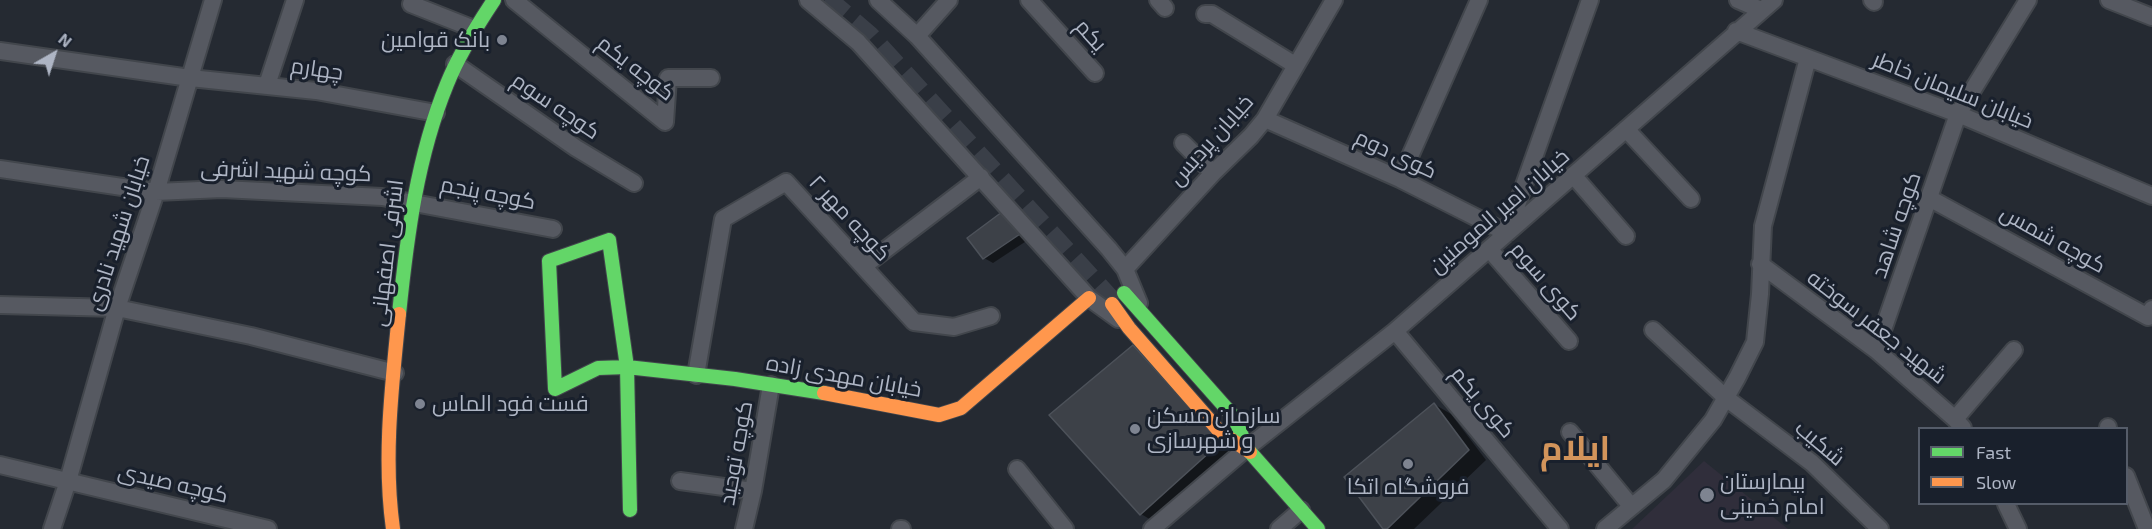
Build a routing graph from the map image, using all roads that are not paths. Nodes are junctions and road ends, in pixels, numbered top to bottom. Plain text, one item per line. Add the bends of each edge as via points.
1 (213, 0) edge
2 (295, 0) edge
3 (412, 0) edge
4 (494, 0) edge
5 (514, 0) edge
6 (808, 0) edge
7 (878, 0) edge
8 (949, 0) edge
9 (1029, 0) edge
10 (1334, 0) edge
11 (1479, 0) edge
12 (1590, 0) edge
13 (1738, 0) edge
14 (2028, 0) edge
15 (2109, 0) edge
16 (1767, 5) edge
17 (1205, 14) dead end
18 (2152, 17) edge
19 (474, 29) junction
20 (1736, 31) junction
21 (917, 36) junction
22 (0, 51) edge
23 (1808, 58) junction
24 (455, 64) junction
25 (1295, 65) junction
26 (1095, 73) dead end
27 (190, 78) junction
28 (711, 78) dead end
29 (267, 85) junction
30 (436, 113) junction
31 (1958, 114) junction
32 (1265, 119) junction
33 (1626, 129) junction
34 (1183, 143) dead end
35 (0, 169) edge
36 (1213, 173) junction
37 (1574, 175) junction
38 (981, 177) junction
39 (1400, 179) junction
40 (634, 183) dead end
41 (156, 192) junction
42 (2152, 196) edge
43 (1929, 198) junction
44 (1691, 199) dead end
45 (414, 202) junction
46 (553, 229) dead end
47 (1507, 233) junction
48 (1626, 236) dead end
49 (1490, 250) junction
50 (1760, 264) junction
51 (864, 266) junction
52 (1125, 269) junction
53 (1125, 293) tunnel mouth
54 (1089, 298) junction
55 (1112, 304) tunnel mouth
56 (0, 305) edge
57 (117, 308) junction
58 (2152, 309) edge
59 (1144, 315) junction
60 (991, 316) dead end
61 (1129, 328) junction
62 (1653, 330) dead end
63 (1395, 331) junction
64 (1569, 342) dead end
65 (1876, 350) junction
66 (2014, 350) dead end
67 (627, 367) junction
68 (395, 373) junction
69 (696, 375) junction
70 (771, 385) junction
71 (1726, 398) junction
72 (1959, 424) edge
73 (1570, 432) dead end
74 (1247, 448) junction
75 (0, 465) edge
76 (1017, 469) dead end
77 (2128, 479) edge
78 (68, 481) junction
79 (680, 481) dead end
80 (753, 491) junction
81 (2006, 505) edge
82 (1631, 506) junction
83 (630, 510) dead end
84 (1301, 510) junction
85 (52, 529) edge
86 (268, 529) edge
87 (393, 529) edge
88 (744, 529) edge
89 (1065, 529) edge
90 (1152, 529) edge
91 (1280, 529) edge
92 (1318, 529) edge
93 (1560, 529) edge
94 (1605, 529) edge
95 (1880, 529) edge
96 (2018, 529) edge
97 (2147, 529) edge

1 - 27 street, خیابان شهید نادری
2 - 29 street
3 - 19 street via 411,4
4 - 19 main road, اشرفی اصفهانی
5 - 28 street, کوچه یکم via 665,122 668,78
6 - 38 street via 858,42
7 - 21 street
8 - 21 street
9 - 26 street, یکم
10 - 25 street, خیابان پردیس
11 - 39 street
12 - 47 street
13 - 16 street
14 - 31 street, کوچه شاهد
15 - 18 street
16 - 20 street, خیابان امیر المومنین
17 - 25 street via 1212,14
19 - 24 main road, اشرفی اصفهانی
20 - 23 street, خیابان سلیمان خاطر
20 - 33 street, خیابان امیر المومنین
21 - 52 street
22 - 27 street, چهارم
23 - 31 street, خیابان سلیمان خاطر
23 - 50 street via 1763,226
24 - 30 main road, اشرفی اصفهانی
24 - 40 street, کوچه سوم
25 - 32 street, خیابان پردیس
27 - 29 street, چهارم
27 - 41 street, خیابان شهید نادری
29 - 30 street, چهارم
30 - 45 main road, اشرفی اصفهانی via 420,165
31 - 42 street, خیابان سلیمان خاطر
31 - 43 street, کوچه شاهد
32 - 36 street, خیابان پردیس
32 - 39 street, کوی دوم
33 - 37 street, خیابان امیر المومنین
33 - 44 street
34 - 36 street
35 - 41 street, کوچه شهید اشرفی
36 - 52 street, خیابان پردیس
37 - 47 street, خیابان امیر المومنین
37 - 48 street
38 - 51 street
38 - 54 street
39 - 47 street, کوی دوم
41 - 45 street, کوچه شهید اشرفی via 222,189
41 - 57 street, خیابان شهید نادری
43 - 58 street, کوچه شمس via 2148,316
43 - 65 street, کوچه شاهد
45 - 46 street, کوچه پنجم
45 - 68 main road, اشرفی اصفهانی
47 - 49 street, خیابان امیر المومنین
49 - 63 street, خیابان امیر المومنین
49 - 64 street, کوی سوم
50 - 65 street, شهید جعفر سوخته
50 - 71 street via 1755,342
51 - 60 street, کوچه مهر ۲ via 914,322 954,327
51 - 69 street, کوچه مهر ۲ via 786,182 723,219
52 - 59 street
53 - 59 main road
54 - 61 street
54 - 70 main road, خیابان مهدی زاده via 962,408 939,415
55 - 61 main road
56 - 57 street
57 - 68 street via 251,336
57 - 78 street, خیابان شهید نادری
59 - 74 main road via 1234,417
61 - 74 main road via 1220,432
62 - 71 street, شکیب
63 - 74 street, خیابان امیر المومنین
63 - 93 street, کوی یکم
65 - 72 street, شهید جعفر سوخته
66 - 72 street
67 - 67 main road, خیابان مهدی زاده via 609,240 549,261 555,389 598,368
67 - 69 main road, خیابان مهدی زاده
67 - 83 main road
68 - 87 main road, اشرفی اصفهانی via 387,485
69 - 70 main road, خیابان مهدی زاده
70 - 80 street, کوچه توحید
71 - 82 street via 1664,480
71 - 95 street, شکیب via 1812,463
73 - 82 street
74 - 84 main road
74 - 90 street, خیابان امیر المومنین
75 - 78 street, کوچه صیدی
76 - 89 street
77 - 97 street
78 - 85 street, خیابان شهید نادری
78 - 86 street, کوچه صیدی
79 - 80 street
80 - 88 street, کوچه توحید
81 - 96 street
82 - 94 street
84 - 91 street
84 - 92 main road

